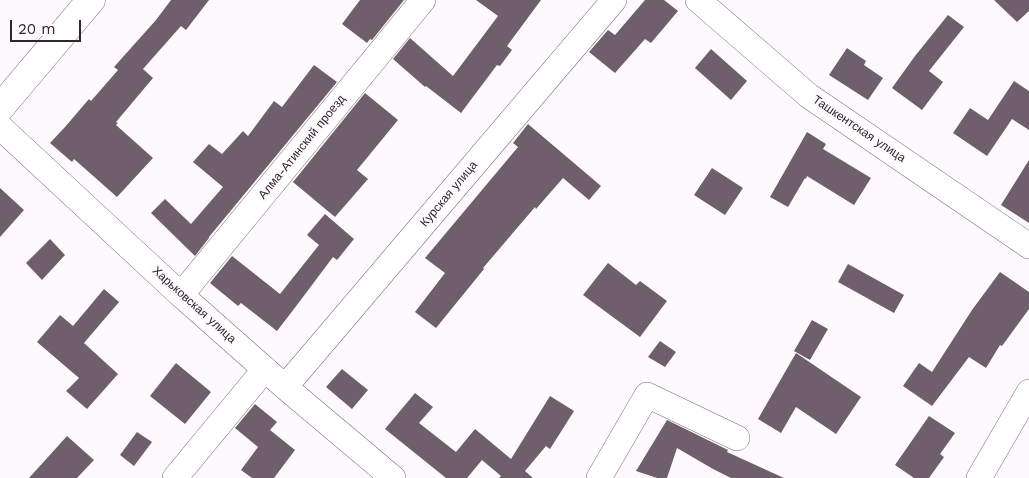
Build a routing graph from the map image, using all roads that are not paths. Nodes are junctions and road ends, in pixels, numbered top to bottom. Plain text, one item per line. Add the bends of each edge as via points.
1 (91, 0) edge
2 (424, 0) edge
3 (614, 0) edge
4 (698, 0) edge
5 (0, 108) edge
6 (0, 127) edge
7 (1029, 246) edge
8 (181, 295) junction
9 (265, 369) junction
10 (285, 387) junction
11 (1029, 392) edge
12 (737, 438) dead end
13 (175, 478) edge
14 (393, 478) edge
15 (599, 478) edge
16 (979, 478) edge

1 - 5 main road
2 - 8 street, Алма-Атинский проезд
3 - 10 street, Курская улица
4 - 7 street, Ташкентская улица via 809,96
6 - 8 street, Харьковская улица
8 - 9 street, Харьковская улица
9 - 10 street, Харьковская улица
9 - 13 street
10 - 14 street, Харьковская улица
11 - 16 street
12 - 15 street via 647,395

